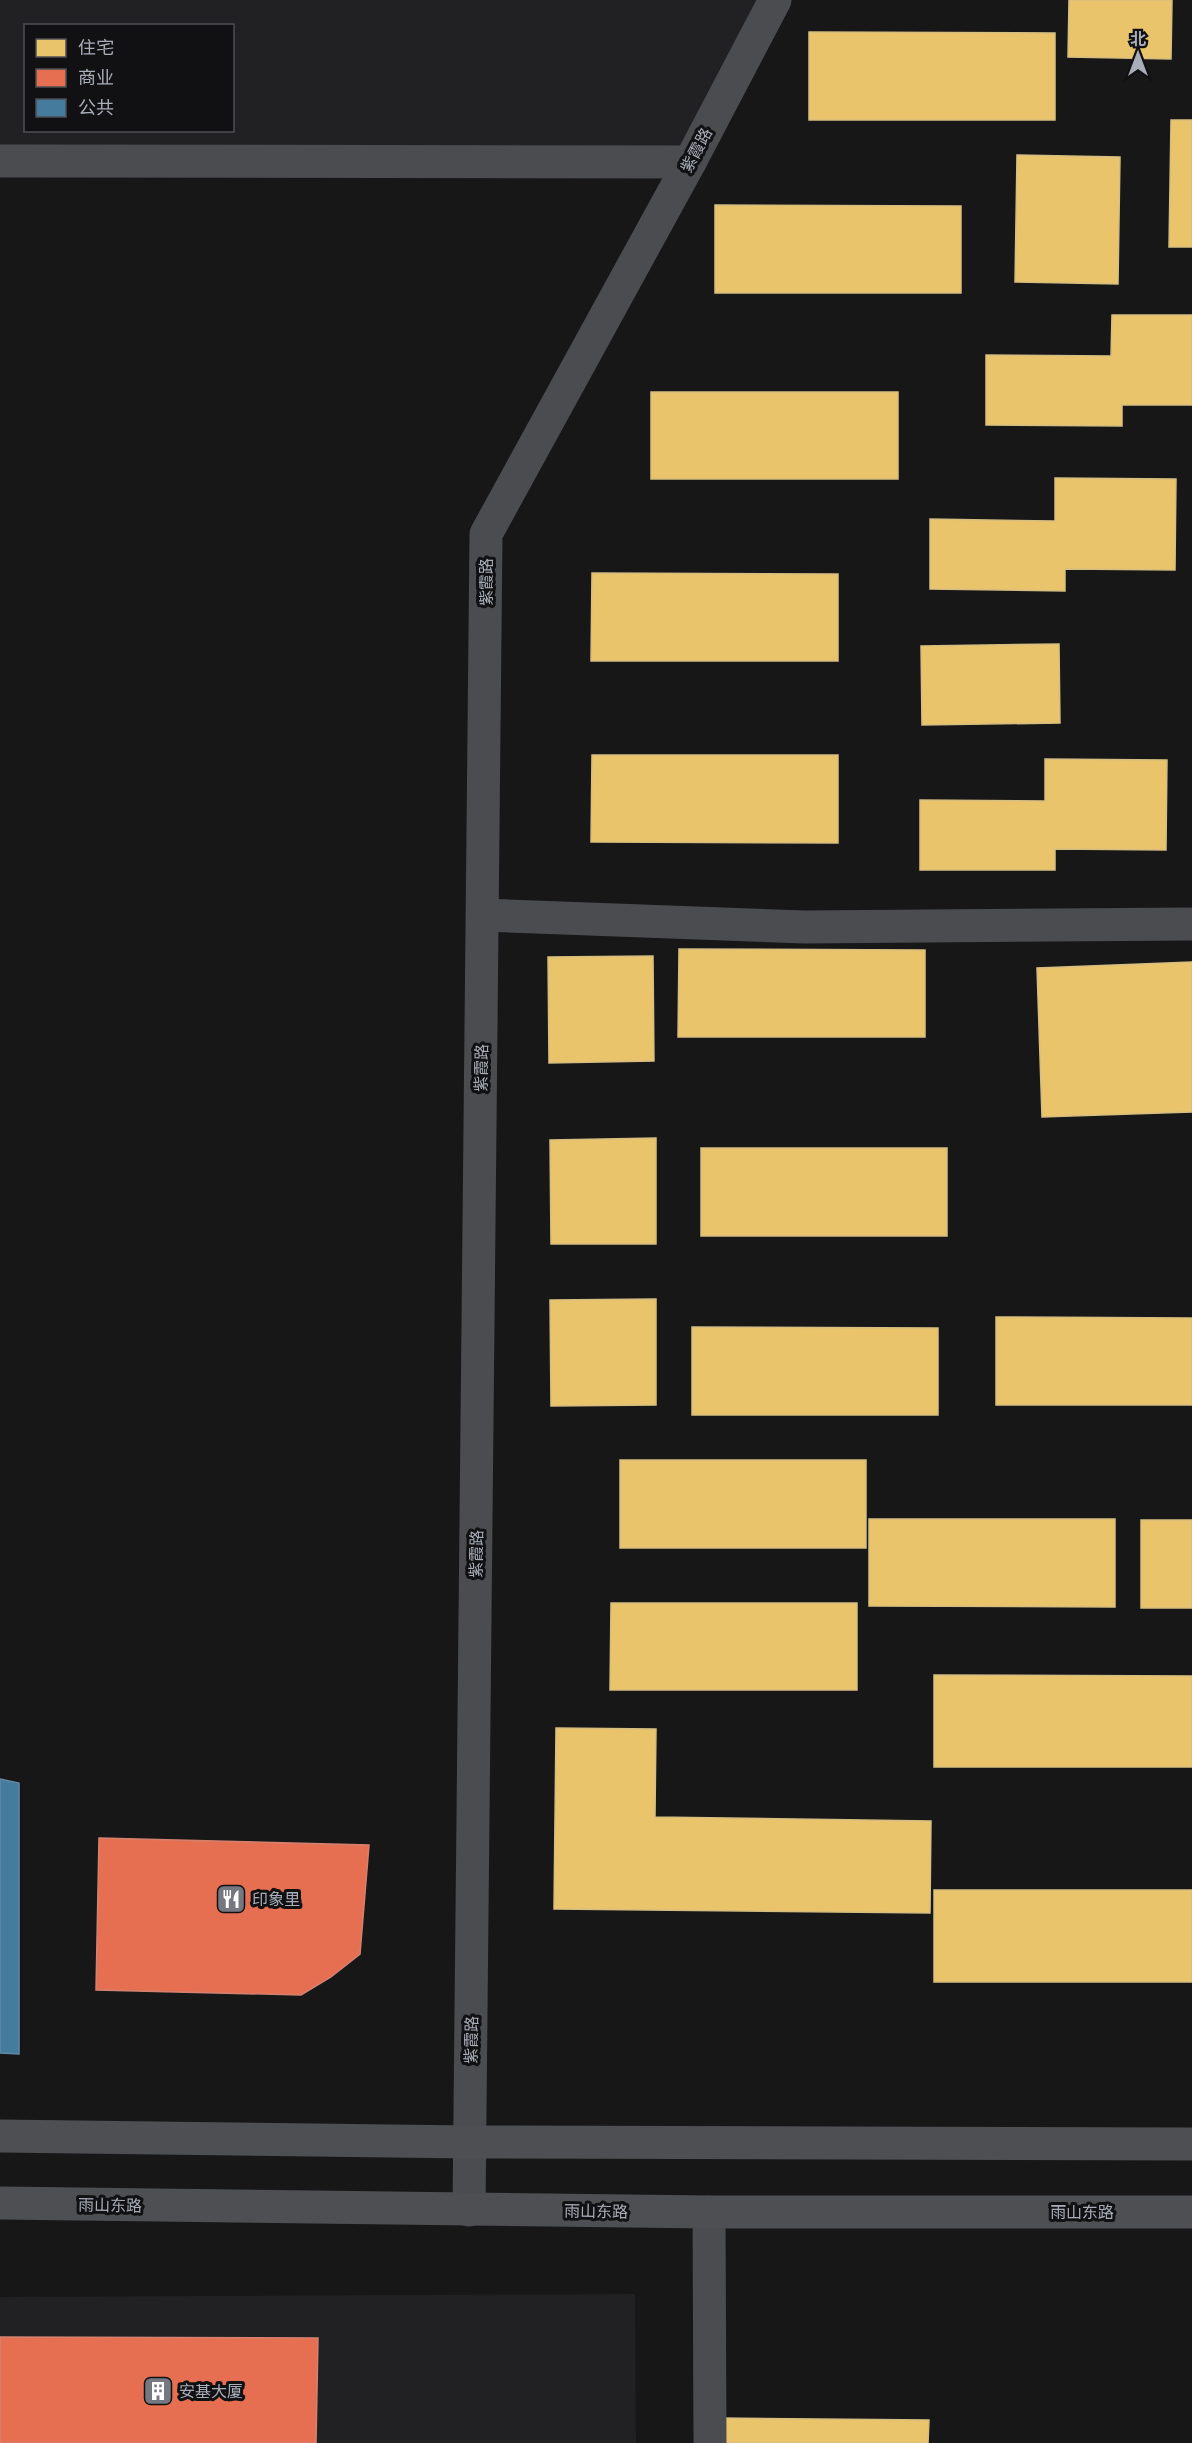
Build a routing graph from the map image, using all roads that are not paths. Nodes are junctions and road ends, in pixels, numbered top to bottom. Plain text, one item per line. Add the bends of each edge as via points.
1 (775, 0) edge
2 (0, 161) edge
3 (690, 162) junction
4 (483, 915) junction
5 (1192, 924) edge
6 (0, 2136) edge
7 (470, 2142) junction
8 (1192, 2144) edge
9 (0, 2203) edge
10 (469, 2210) junction
11 (709, 2212) junction
12 (1192, 2212) edge
13 (710, 2443) edge

1 - 3 street, 紫霞路
2 - 3 street
3 - 4 street, 紫霞路 via 486,534
4 - 5 street via 805,927
4 - 7 street, 紫霞路
6 - 7 main road
7 - 8 main road
7 - 10 street, 紫霞路
9 - 10 main road, 雨山东路
10 - 11 main road, 雨山东路
11 - 12 main road, 雨山东路
11 - 13 street

